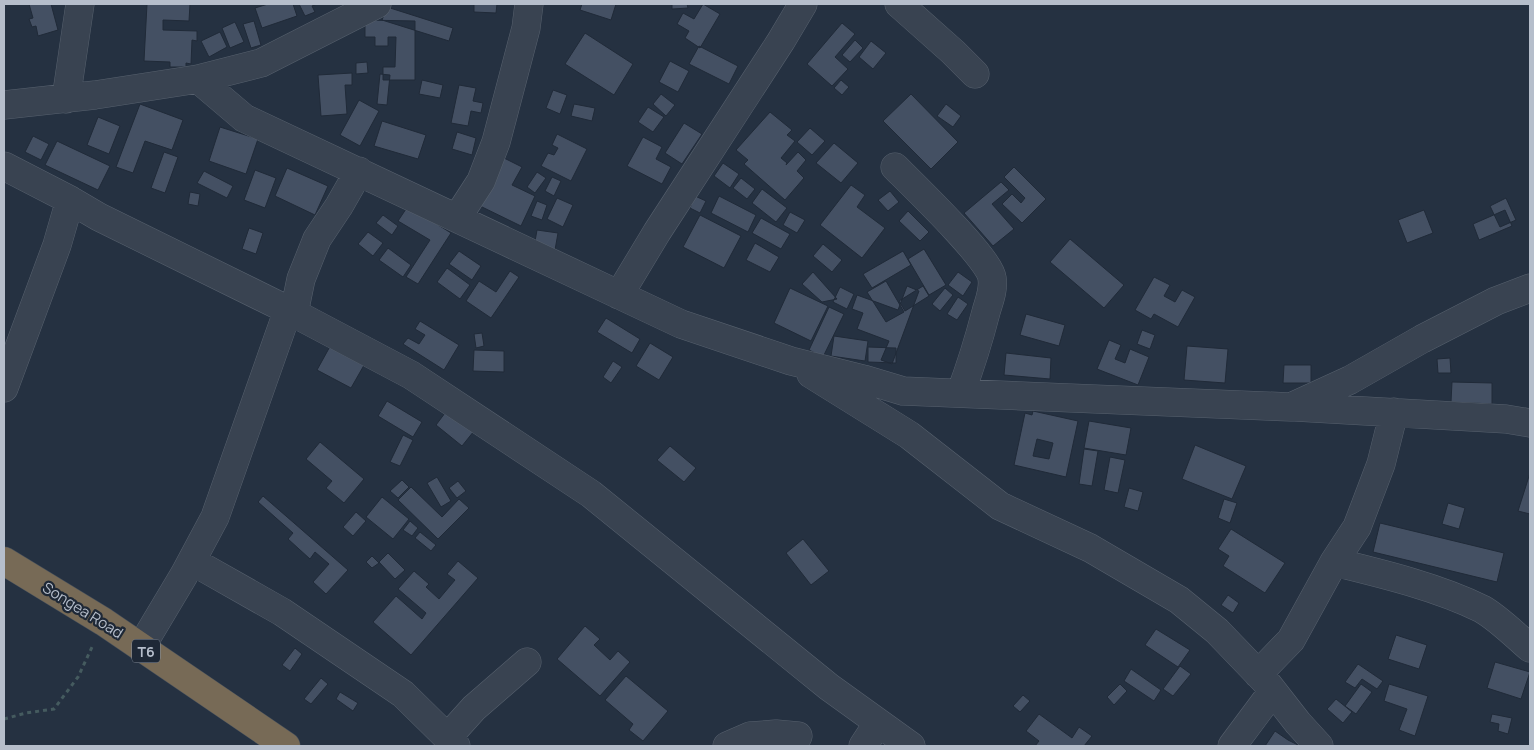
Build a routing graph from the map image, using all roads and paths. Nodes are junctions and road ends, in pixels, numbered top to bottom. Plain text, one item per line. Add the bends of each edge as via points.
1 (80, 4) edge
2 (377, 4) edge
3 (529, 4) edge
4 (803, 4) edge
5 (899, 4) edge
6 (974, 74) dead end
7 (198, 79) junction
8 (66, 99) junction
9 (4, 105) edge
10 (4, 166) edge
11 (894, 167) dead end
12 (359, 171) junction
13 (70, 200) junction
14 (457, 218) junction
15 (1530, 288) edge
16 (619, 295) junction
17 (291, 312) junction
18 (791, 361) junction
19 (4, 388) edge
20 (961, 392) junction
21 (1292, 406) junction
22 (1394, 412) junction
23 (1530, 423) edge
24 (4, 561) edge
25 (192, 561) junction
26 (1334, 562) junction
27 (104, 622) junction
28 (141, 647) junction
29 (1530, 648) edge
30 (527, 662) dead end
31 (1266, 682) junction
32 (4, 719) edge
33 (878, 723) junction
34 (798, 736) dead end
35 (452, 742) edge
36 (286, 746) edge
37 (728, 746) edge
38 (863, 746) edge
39 (911, 746) edge
40 (1232, 746) edge
41 (1319, 746) edge

1 - 8 street
2 - 7 street via 261,63
3 - 14 street via 526,28 496,142 481,181
4 - 16 street
5 - 6 street
7 - 8 street
7 - 12 street via 244,118
8 - 9 street
10 - 13 street
11 - 20 street via 981,258 992,276 992,288 976,351
12 - 14 street
12 - 17 street via 317,239
13 - 17 street
13 - 19 street via 57,245
14 - 16 street
15 - 21 street via 1496,301 1350,380
16 - 18 street via 681,324
17 - 25 street via 215,517
17 - 33 street via 411,375 591,494 829,688
18 - 20 street via 902,391
18 - 31 street via 909,435 1000,506 1090,548 1179,600 1217,631
20 - 21 street
21 - 22 street
22 - 23 street
22 - 26 street via 1381,464 1357,527
24 - 27 highway, Songea Road / T6
25 - 28 street
25 - 35 street via 282,612 403,694
26 - 29 street via 1382,574 1483,610
26 - 31 street
27 - 28 highway, Songea Road / T6
27 - 32 path via 78,678 54,709
28 - 36 highway, Songea Road / T6
30 - 35 street via 474,708
31 - 40 street
31 - 41 street
33 - 38 street
33 - 39 street
34 - 37 street via 750,736

